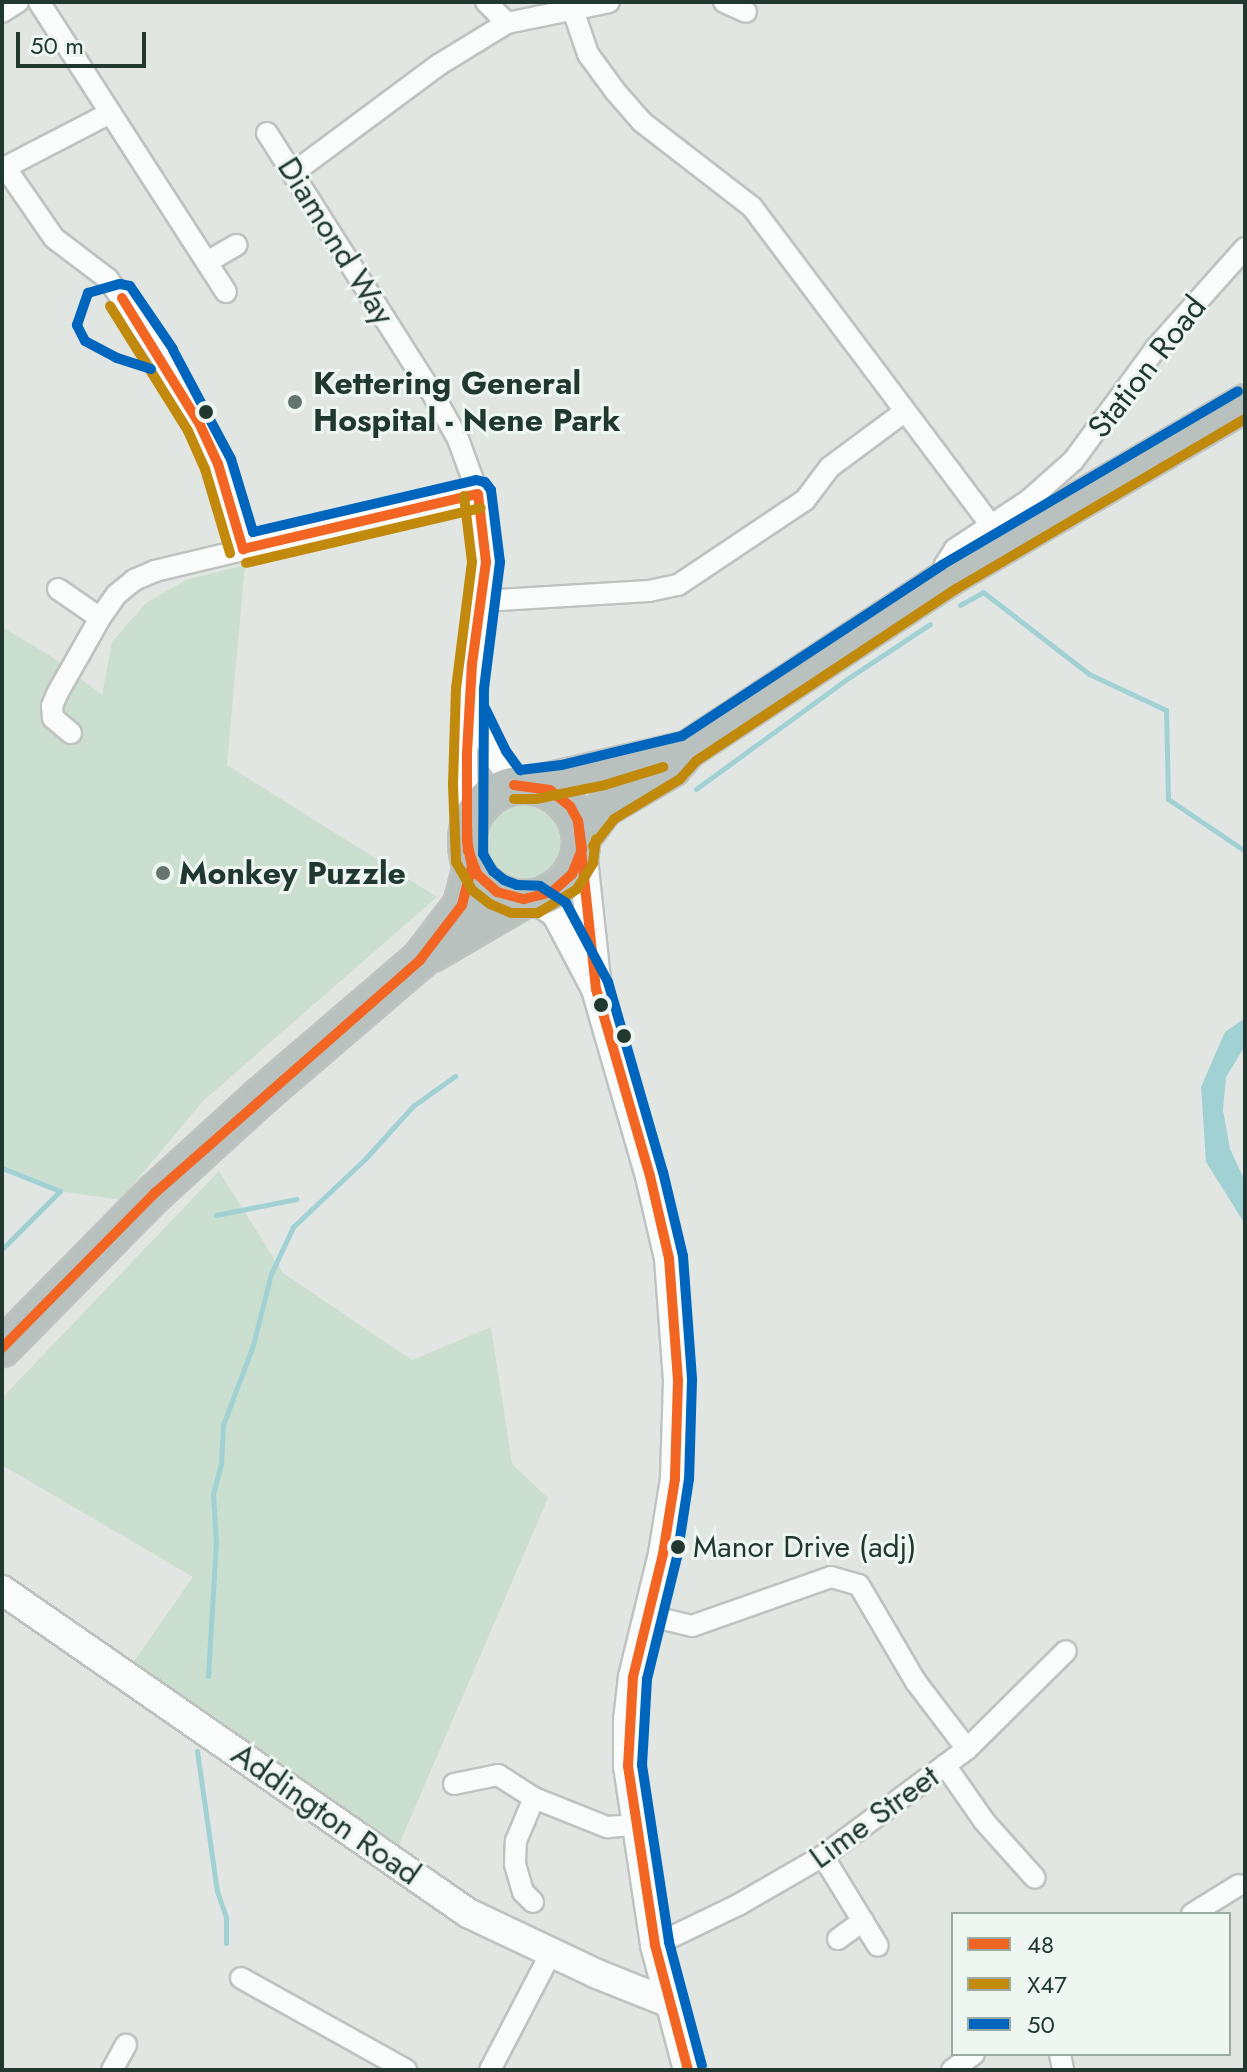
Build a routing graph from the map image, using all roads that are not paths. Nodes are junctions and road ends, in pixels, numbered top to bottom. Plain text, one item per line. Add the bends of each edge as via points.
1 (18, 2) edge
2 (39, 2) edge
3 (486, 2) edge
4 (609, 2) edge
5 (724, 2) edge
6 (572, 7) junction
7 (2, 12) edge
8 (746, 12) dead end
9 (507, 23) junction
10 (110, 113) junction
11 (267, 133) dead end
12 (4, 168) edge
13 (293, 173) junction
14 (236, 245) dead end
15 (1245, 248) edge
16 (207, 262) junction
17 (226, 292) dead end
18 (1245, 403) edge
19 (904, 412) junction
20 (478, 494) junction
21 (992, 527) junction
22 (243, 549) junction
23 (949, 577) junction
24 (58, 589) dead end
25 (482, 601) junction
26 (100, 618) junction
27 (471, 712) junction
28 (71, 733) dead end
29 (687, 750) junction
30 (524, 785) junction
31 (582, 843) junction
32 (470, 849) junction
33 (529, 899) junction
34 (420, 960) junction
35 (596, 989) junction
36 (2, 1348) edge
37 (2, 1590) edge
38 (646, 1615) junction
39 (1066, 1651) dead end
40 (967, 1749) junction
41 (945, 1765) junction
42 (454, 1784) dead end
43 (534, 1798) junction
44 (634, 1825) junction
45 (823, 1856) junction
46 (1035, 1878) dead end
47 (1239, 1885) dead end
48 (533, 1902) dead end
49 (1195, 1912) edge
50 (863, 1921) junction
51 (838, 1939) dead end
52 (655, 1945) junction
53 (878, 1946) dead end
54 (551, 1953) junction
55 (241, 1978) dead end
56 (670, 2003) junction
57 (126, 2045) dead end
58 (971, 2056) edge
59 (112, 2070) edge
60 (406, 2070) edge
61 (490, 2070) edge
62 (688, 2070) edge
63 (952, 2070) edge

1 - 7 street
2 - 10 street
3 - 9 street
4 - 6 street
5 - 8 street
6 - 9 street
6 - 19 street via 588,54 615,91 642,122 752,207
9 - 13 street via 440,64
10 - 12 street
10 - 16 street
11 - 13 street, Diamond Way
12 - 22 street via 54,238 108,279 161,357 218,464
13 - 20 street, Diamond Way via 431,391 458,439
14 - 16 street
15 - 21 street, Station Road via 1156,348 1073,461
16 - 17 street
18 - 23 highway, Station Road
19 - 21 street
19 - 25 street via 830,467 805,500 678,585
20 - 22 street
20 - 25 street, Diamond Way via 486,562
21 - 23 street, Station Road via 949,556
22 - 26 street via 134,580
23 - 29 highway, Station Road
24 - 26 street
25 - 27 street, Diamond Way
26 - 28 street via 52,706 53,718
27 - 30 street, Diamond Way via 494,758
27 - 32 street, Diamond Way
29 - 30 highway, Station Road
29 - 31 highway, Station Road via 672,768 604,808
30 - 31 highway via 564,800 575,814
30 - 32 highway via 495,792 480,805
31 - 33 highway via 566,881
31 - 35 main road
32 - 33 highway via 482,881 497,892
32 - 34 highway via 462,905
33 - 34 highway
33 - 35 main road via 556,913
34 - 36 highway via 155,1193
35 - 38 main road via 650,1176 674,1300 675,1479
37 - 54 main road, Addington Road via 468,1913
38 - 40 street via 692,1626 831,1577 859,1585 916,1682
38 - 44 main road via 628,1720
39 - 40 street, Lime Street
40 - 41 street, Lime Street
41 - 45 street, Lime Street
41 - 46 street via 984,1821
42 - 43 street via 498,1775
43 - 44 street via 607,1827
43 - 48 street via 516,1841 515,1864 523,1892
44 - 52 main road
45 - 50 street
45 - 52 street, Lime Street
47 - 49 street
50 - 51 street
50 - 53 street
52 - 56 main road
54 - 56 main road, Addington Road
54 - 61 street
55 - 60 street
56 - 62 main road
57 - 59 street
58 - 63 street

